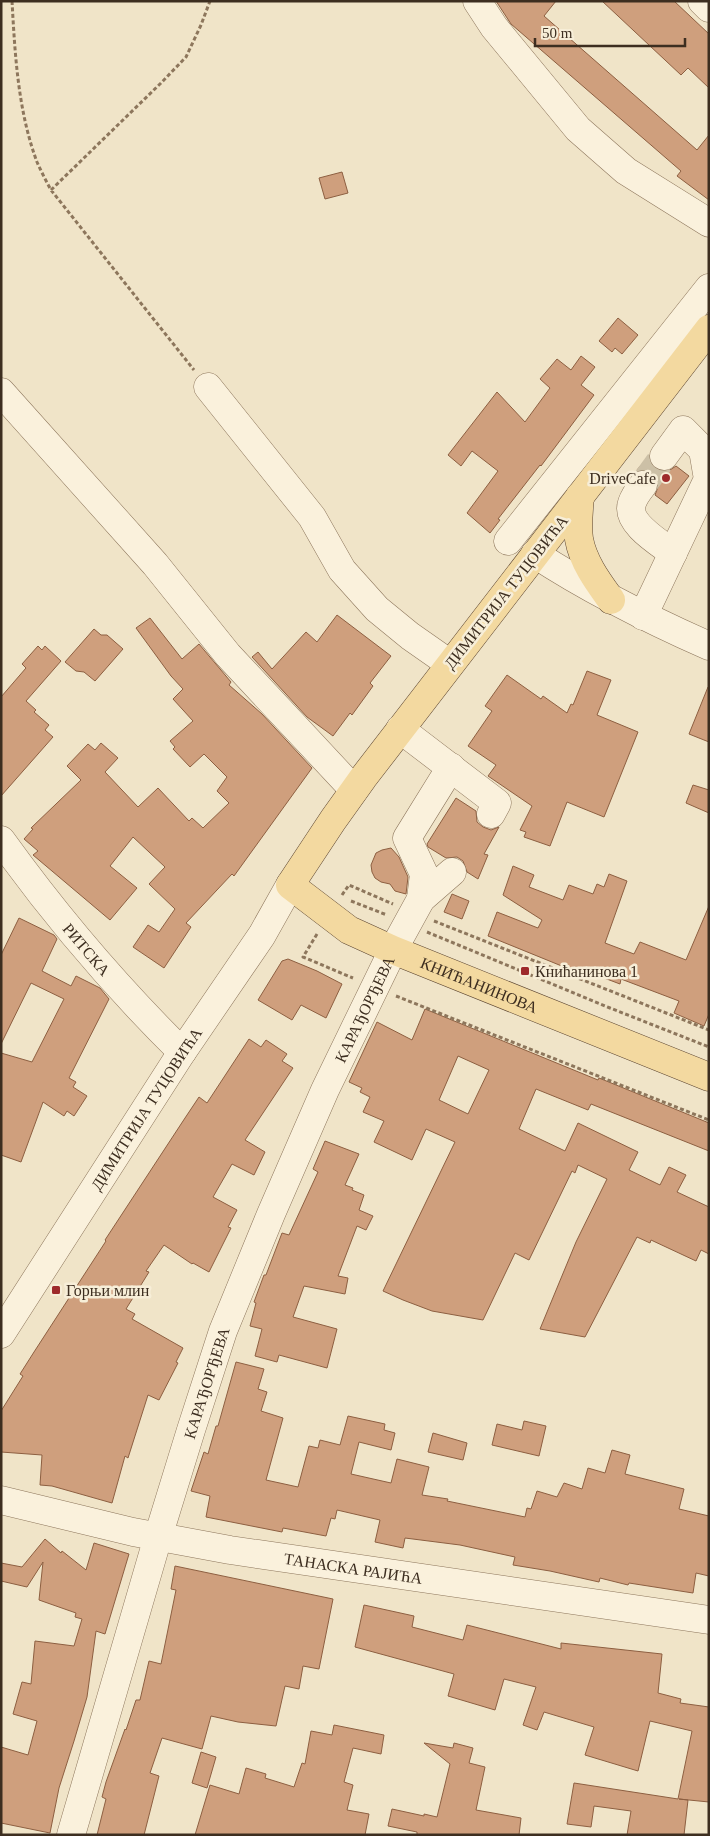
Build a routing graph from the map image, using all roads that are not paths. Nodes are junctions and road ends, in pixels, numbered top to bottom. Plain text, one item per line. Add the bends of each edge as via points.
1 (477, 1) edge
2 (702, 1) edge
3 (709, 8) edge
4 (709, 223) edge
5 (709, 288) edge
6 (709, 328) edge
7 (208, 387) road end
8 (1, 392) edge
9 (664, 456) tunnel mouth
10 (643, 486) tunnel mouth
11 (580, 496) junction
12 (508, 541) dead end
13 (673, 553) junction
14 (535, 554) junction
15 (611, 600) junction
16 (643, 616) junction
17 (709, 646) edge
18 (450, 664) junction
19 (400, 729) junction
20 (451, 767) junction
21 (354, 790) junction
22 (491, 814) dead end
23 (1, 840) edge
24 (452, 872) dead end
25 (290, 885) junction
26 (413, 915) junction
27 (393, 950) junction
28 (182, 1052) junction
29 (709, 1077) edge
30 (1, 1334) edge
31 (1, 1500) edge
32 (158, 1537) junction
33 (709, 1620) edge
34 (71, 1835) edge

1 - 4 street via 494,27 578,129 626,171
2 - 3 street
5 - 12 street
6 - 11 main road, ДИМИТРИЈА ТУЦОВИЋА
7 - 18 street via 312,517 342,570 378,609
8 - 21 street via 156,564 228,655
9 - 13 street via 682,430 704,450 707,465 708,479
10 - 13 street via 632,504 632,516 642,529
11 - 14 main road, ДИМИТРИЈА ТУЦОВИЋА
11 - 15 main road via 579,538 584,557
13 - 16 street
14 - 15 street
14 - 18 main road, ДИМИТРИЈА ТУЦОВИЋА
15 - 16 street
16 - 17 street
18 - 19 main road, ДИМИТРИЈА ТУЦОВИЋА
19 - 20 street
19 - 21 main road, ДИМИТРИЈА ТУЦОВИЋА
20 - 22 street via 497,803
20 - 26 street via 406,838 424,874
21 - 25 main road, ДИМИТРИЈА ТУЦОВИЋА
23 - 28 street, РИТСКА via 33,883 144,1014
24 - 26 street
25 - 27 main road, КНИЋАНИНОВА via 349,930
25 - 28 street, ДИМИТРИЈА ТУЦОВИЋА via 262,935
26 - 27 street, КАРАЂОРЂЕВА
27 - 29 main road, КНИЋАНИНОВА
27 - 32 street, КАРАЂОРЂЕВА via 317,1107 223,1331
28 - 30 street, ДИМИТРИЈА ТУЦОВИЋА
31 - 32 street, ТАНАСКА РАЈИЋА
32 - 33 street, ТАНАСКА РАЈИЋА
32 - 34 street, КАРАЂОРЂЕВА

